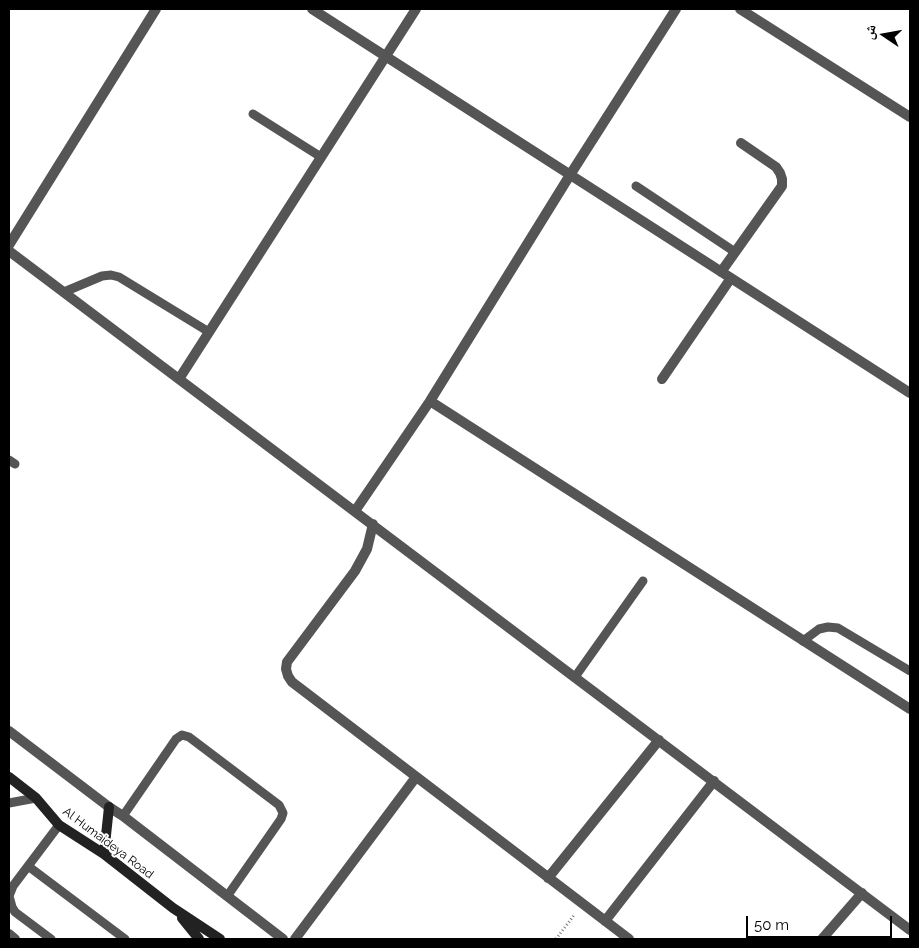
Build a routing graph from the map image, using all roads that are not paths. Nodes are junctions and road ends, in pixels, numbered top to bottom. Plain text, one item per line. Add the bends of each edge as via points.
1 (156, 9) edge
2 (312, 9) edge
3 (416, 9) edge
4 (676, 9) edge
5 (740, 9) edge
6 (386, 56) junction
7 (253, 114) dead end
8 (909, 114) edge
9 (741, 143) dead end
10 (321, 157) junction
11 (570, 174) junction
12 (636, 186) dead end
13 (9, 245) edge
14 (9, 251) edge
15 (735, 252) junction
16 (721, 272) junction
17 (731, 278) junction
18 (64, 292) junction
19 (209, 332) junction
20 (662, 378) dead end
21 (179, 379) junction
22 (910, 393) edge
23 (430, 401) junction
24 (355, 511) junction
25 (373, 524) junction
26 (643, 581) dead end
27 (804, 640) junction
28 (910, 671) edge
29 (575, 677) junction
30 (910, 709) edge
31 (9, 731) edge
32 (659, 740) junction
33 (9, 777) edge
34 (416, 777) junction
35 (714, 781) junction
36 (36, 798) junction
37 (9, 803) edge
38 (109, 807) junction
39 (123, 816) junction
40 (59, 825) junction
41 (104, 854) junction
42 (28, 866) junction
43 (548, 878) junction
44 (862, 893) junction
45 (228, 895) junction
46 (173, 908) junction
47 (605, 921) junction
48 (910, 930) edge
49 (9, 934) edge
50 (15, 939) edge
51 (51, 939) edge
52 (124, 939) edge
53 (199, 939) edge
54 (220, 939) edge
55 (283, 939) edge
56 (295, 939) edge
57 (629, 939) edge
58 (822, 939) edge

1 - 13 street
2 - 6 street
3 - 6 street
4 - 11 street
5 - 8 street
6 - 10 street
6 - 11 street
7 - 10 lane
9 - 15 street via 776,167 782,186
10 - 19 street
11 - 16 street
11 - 23 street
12 - 15 lane
14 - 18 street
15 - 16 street
16 - 17 street
17 - 20 street
17 - 22 street
18 - 19 lane via 102,276 119,277
18 - 21 street
19 - 21 street
21 - 24 street
23 - 24 street
23 - 27 street
24 - 25 street
25 - 29 street
25 - 34 street via 367,549 355,571 291,656 286,669 292,682
26 - 29 lane
27 - 28 lane via 819,629 838,628
27 - 30 street
29 - 32 street
31 - 38 street
32 - 35 street
32 - 43 street
33 - 36 street, Al Humaideya Road
34 - 43 street
34 - 56 street
35 - 44 street
35 - 47 street
36 - 37 lane
36 - 40 street, Al Humaideya Road
38 - 39 street
38 - 41 street
39 - 45 street
39 - 45 lane via 182,735 234,771 279,806 283,813
40 - 41 street, Al Humaideya Road
40 - 42 lane
41 - 46 street, Al Humaideya Road
42 - 51 lane via 10,891 10,902 15,912
42 - 52 lane
43 - 47 street
44 - 48 street
44 - 58 street
45 - 55 street
46 - 53 street, Al Humaideya Road
46 - 54 street, Al Humaideya Road
47 - 57 street
49 - 50 street

